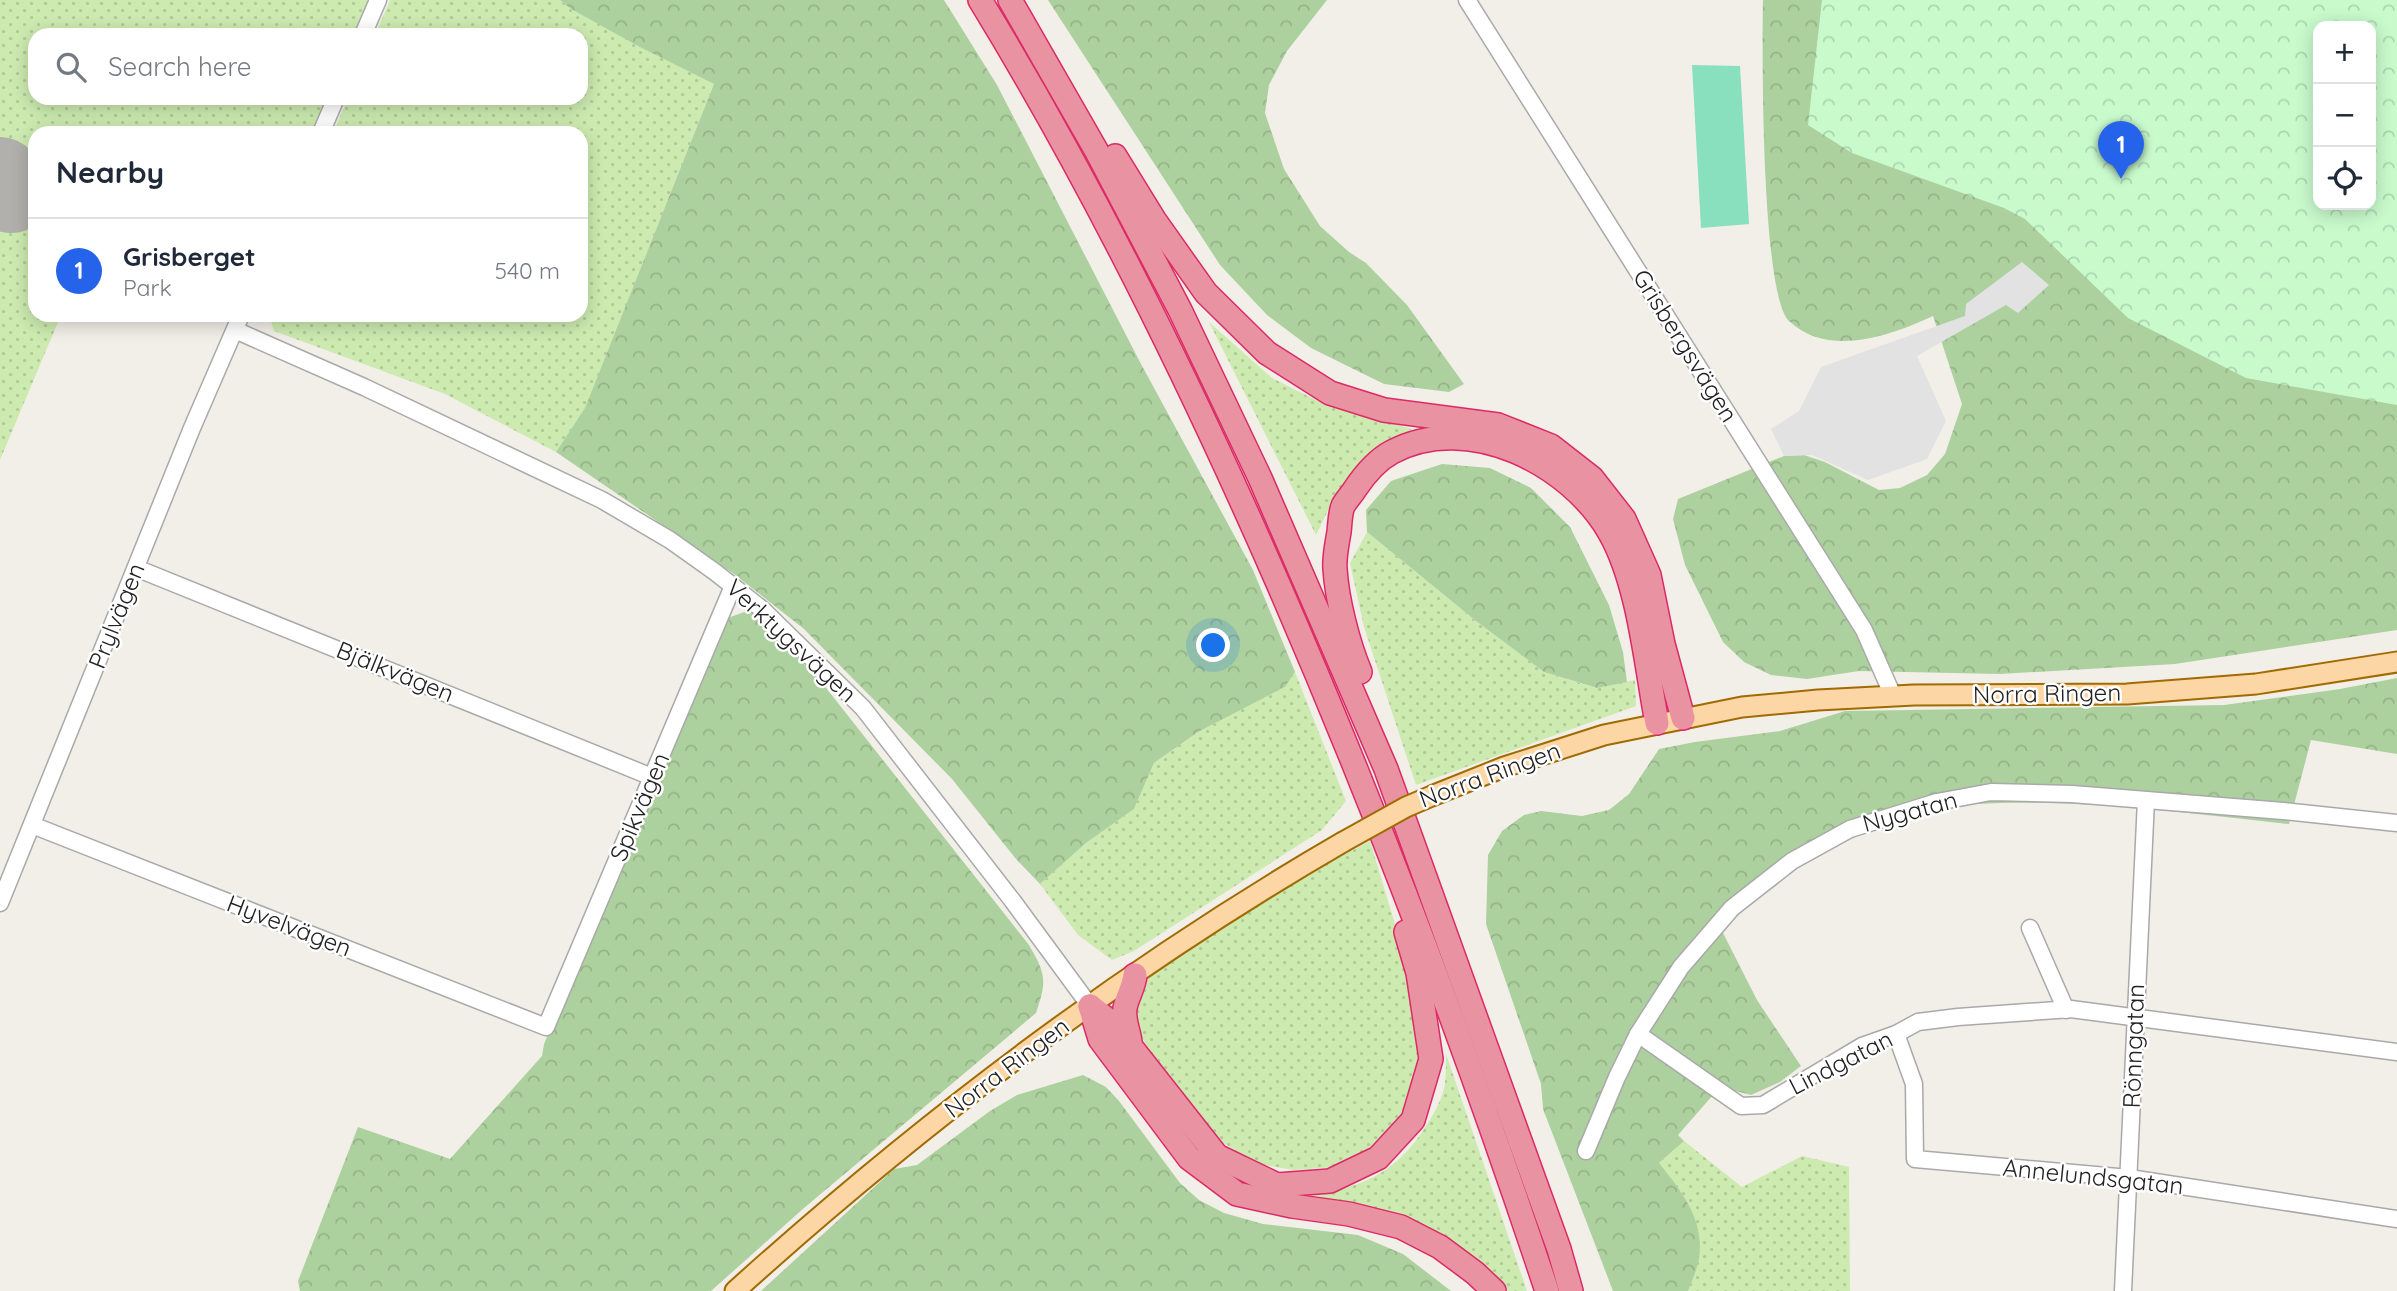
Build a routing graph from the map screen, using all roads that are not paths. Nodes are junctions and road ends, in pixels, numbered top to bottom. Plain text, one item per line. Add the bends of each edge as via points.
1 (378, 0) edge
2 (979, 0) edge
3 (1010, 0) edge
4 (1467, 0) edge
5 (366, 28) edge
6 (1061, 88) junction
7 (333, 105) edge
8 (324, 126) edge
9 (238, 323) edge
10 (136, 568) junction
11 (733, 586) junction
12 (2397, 662) edge
13 (1894, 696) junction
14 (1683, 718) junction
15 (1657, 723) junction
16 (1386, 769) junction
17 (652, 777) junction
18 (2146, 800) junction
19 (2397, 823) edge
20 (32, 825) junction
21 (1391, 857) junction
22 (0, 903) edge
23 (2030, 928) dead end
24 (1135, 975) junction
25 (1090, 1006) junction
26 (2066, 1010) junction
27 (2136, 1018) junction
28 (546, 1027) joint
29 (1638, 1034) junction
30 (1896, 1034) junction
31 (1130, 1045) junction
32 (2397, 1052) edge
33 (1586, 1151) dead end
34 (2129, 1178) junction
35 (2397, 1219) edge
36 (734, 1291) edge
37 (1494, 1291) edge
38 (1546, 1291) edge
39 (1571, 1291) edge
40 (2123, 1291) edge

1 - 5 street
2 - 21 highway via 1092,197 1167,341 1317,674
3 - 6 highway
4 - 13 street, Grisbergsvägen via 1864,630
6 - 14 highway via 1115,155 1206,293 1267,353 1330,393 1384,410 1498,425 1551,446 1592,478 1625,519 1649,575
6 - 16 highway via 1180,310 1232,418
7 - 8 street
9 - 10 street, Prylvägen
9 - 11 street, Verktygsvägen via 602,500 670,540
10 - 17 street, Bjälkvägen
10 - 20 street, Prylvägen
11 - 17 street, Spikvägen
11 - 25 street, Verktygsvägen via 863,708
12 - 13 main road, Norra Ringen via 2256,684 2127,694
13 - 14 main road, Norra Ringen via 1742,707
14 - 15 main road, Norra Ringen
15 - 16 highway via 1628,576 1610,533 1593,510 1547,467 1521,452 1463,439 1416,441 1390,452 1367,472 1343,507 1334,568 1350,647 1378,717
15 - 24 main road, Norra Ringen, bridge via 1504,767 1406,807
16 - 39 highway
17 - 28 street, Spikvägen
18 - 19 street, Nygatan
18 - 27 street, Rönngatan
18 - 29 street, Nygatan via 1991,792 1937,802 1850,829 1792,861 1732,908 1681,967
20 - 22 street, Prylvägen
20 - 28 street, Hyvelvägen
21 - 31 highway via 1395,894 1418,973 1431,1059 1413,1121 1378,1158 1330,1181 1277,1185 1217,1156
21 - 38 highway via 1500,1149
23 - 26 street
24 - 25 main road, Norra Ringen
24 - 31 highway via 1124,1016
25 - 31 highway
25 - 36 main road, Norra Ringen via 901,1149
25 - 37 highway via 1100,1039 1189,1158 1237,1194 1401,1227 1440,1247
26 - 27 street, Lindgatan
26 - 30 street, Lindgatan via 1918,1022
27 - 32 street, Lindgatan
27 - 34 street, Rönngatan
29 - 30 street, Lindgatan via 1741,1106 1763,1105 1862,1046
29 - 33 street, Nygatan
30 - 34 street, Annelundsgatan via 1914,1084 1915,1159
34 - 35 street, Annelundsgatan
34 - 40 street, Rönngatan

